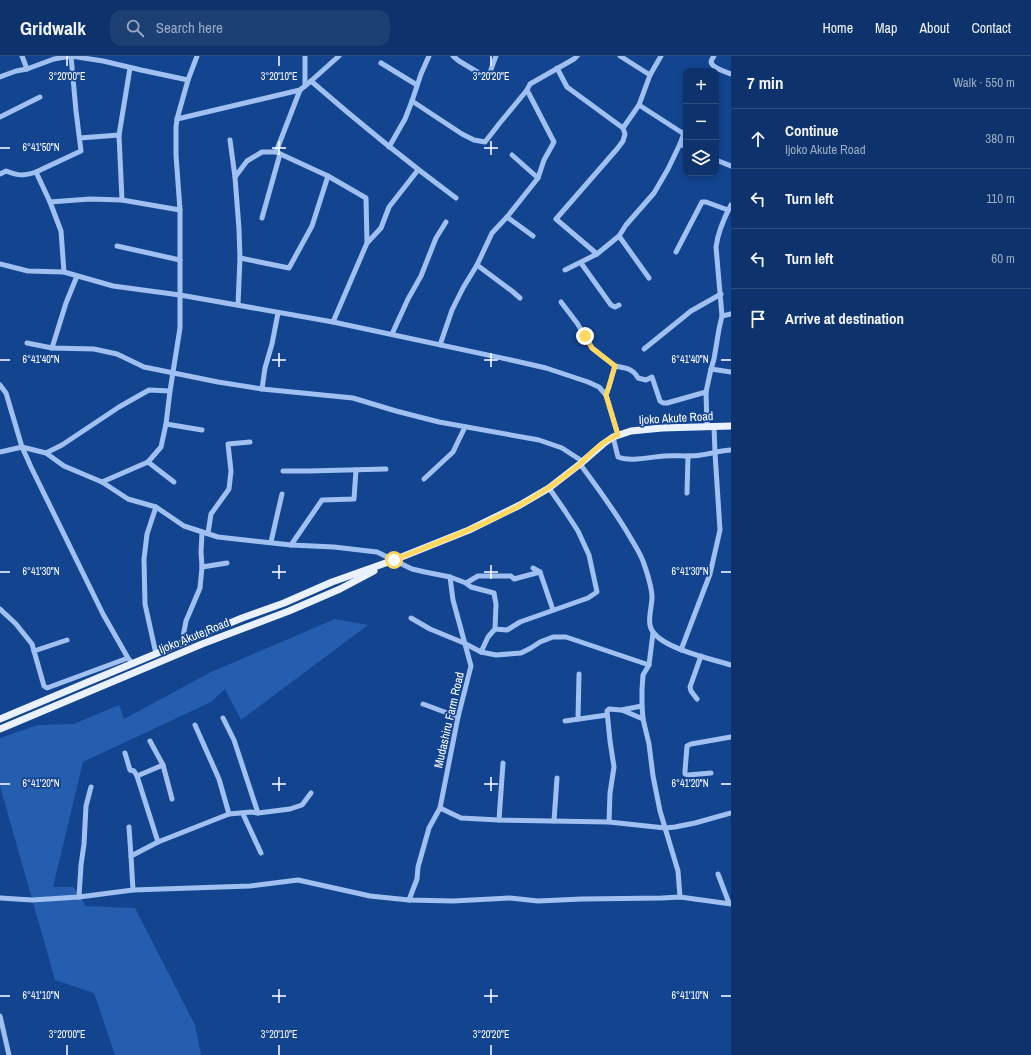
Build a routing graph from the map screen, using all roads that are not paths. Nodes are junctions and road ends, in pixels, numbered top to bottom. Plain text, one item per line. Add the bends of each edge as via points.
1 (22, 56) edge
2 (71, 56) edge
3 (197, 56) edge
4 (305, 56) edge
5 (339, 56) edge
6 (429, 56) edge
7 (453, 56) edge
8 (496, 56) edge
9 (577, 56) edge
10 (620, 56) edge
11 (661, 56) edge
12 (714, 56) edge
13 (381, 63) dead end
14 (130, 68) junction
15 (557, 68) junction
16 (27, 69) junction
17 (731, 74) edge
18 (650, 75) junction
19 (0, 77) edge
20 (188, 80) junction
21 (311, 81) junction
22 (417, 85) junction
23 (305, 86) junction
24 (300, 90) junction
25 (527, 90) junction
26 (40, 97) dead end
27 (412, 101) junction
28 (638, 105) junction
29 (0, 117) edge
30 (177, 119) junction
31 (623, 128) junction
32 (683, 130) edge
33 (119, 136) junction
34 (683, 136) edge
35 (80, 138) junction
36 (230, 140) dead end
37 (680, 144) junction
38 (683, 146) edge
39 (389, 147) junction
40 (278, 153) junction
41 (512, 155) dead end
42 (719, 161) edge
43 (731, 166) edge
44 (418, 170) junction
45 (36, 172) junction
46 (0, 174) edge
47 (328, 176) junction
48 (235, 177) junction
49 (538, 178) junction
50 (456, 198) dead end
51 (122, 200) junction
52 (50, 202) junction
53 (730, 207) edge
54 (180, 210) junction
55 (508, 217) junction
56 (262, 218) dead end
57 (446, 222) dead end
58 (533, 236) dead end
59 (619, 236) junction
60 (368, 242) junction
61 (117, 246) dead end
62 (676, 252) dead end
63 (597, 254) junction
64 (240, 258) junction
65 (180, 260) junction
66 (581, 262) junction
67 (1, 263) edge
68 (477, 265) junction
69 (565, 270) dead end
70 (64, 272) junction
71 (77, 276) junction
72 (649, 278) dead end
73 (721, 294) junction
74 (180, 295) junction
75 (520, 298) dead end
76 (561, 302) dead end
77 (238, 305) junction
78 (619, 305) dead end
79 (278, 313) junction
80 (731, 314) edge
81 (722, 316) junction
82 (333, 322) junction
83 (392, 334) junction
84 (28, 343) dead end
85 (440, 345) junction
86 (52, 348) junction
87 (644, 349) dead end
88 (615, 366) junction
89 (711, 369) junction
90 (173, 372) junction
91 (731, 372) edge
92 (0, 385) edge
93 (262, 389) junction
94 (170, 391) junction
95 (706, 392) junction
96 (606, 395) junction
97 (166, 424) junction
98 (731, 426) edge
99 (464, 427) junction
100 (711, 427) junction
101 (202, 430) dead end
102 (616, 436) junction
103 (250, 442) dead end
104 (22, 447) junction
105 (731, 450) edge
106 (0, 452) edge
107 (46, 453) junction
108 (715, 453) junction
109 (688, 456) junction
110 (148, 462) junction
111 (581, 462) junction
112 (386, 469) dead end
113 (356, 470) junction
114 (283, 471) dead end
115 (424, 479) dead end
116 (102, 482) junction
117 (174, 482) dead end
118 (549, 488) junction
119 (687, 493) dead end
120 (282, 494) dead end
121 (156, 507) junction
122 (205, 533) junction
123 (271, 542) junction
124 (291, 545) junction
125 (394, 560) junction
126 (227, 563) dead end
127 (202, 567) junction
128 (533, 568) dead end
129 (540, 572) junction
130 (450, 577) junction
131 (466, 583) junction
132 (0, 609) edge
133 (553, 610) junction
134 (410, 618) dead end
135 (495, 629) junction
136 (653, 633) junction
137 (67, 640) dead end
138 (182, 642) junction
139 (464, 643) junction
140 (681, 650) junction
141 (34, 651) junction
142 (481, 652) junction
143 (156, 654) junction
144 (701, 656) junction
145 (130, 661) junction
146 (649, 665) junction
147 (731, 665) edge
148 (579, 674) dead end
149 (697, 699) dead end
150 (423, 704) dead end
151 (642, 706) junction
152 (621, 710) junction
153 (608, 715) junction
154 (458, 717) junction
155 (223, 718) dead end
156 (0, 719) edge
157 (578, 719) junction
158 (644, 719) junction
159 (565, 721) dead end
160 (195, 725) dead end
161 (0, 729) edge
162 (731, 737) edge
163 (150, 741) dead end
164 (125, 753) dead end
165 (504, 763) dead end
166 (163, 765) junction
167 (711, 773) dead end
168 (137, 776) junction
169 (557, 778) dead end
170 (91, 787) dead end
171 (311, 793) dead end
172 (172, 800) dead end
173 (440, 808) junction
174 (258, 813) junction
175 (731, 813) edge
176 (229, 814) junction
177 (243, 814) junction
178 (499, 820) junction
179 (554, 821) junction
180 (609, 822) junction
181 (129, 827) dead end
182 (665, 828) junction
183 (158, 842) junction
184 (260, 854) dead end
185 (130, 856) junction
186 (718, 874) dead end
187 (133, 890) junction
188 (79, 896) junction
189 (680, 897) junction
190 (0, 898) edge
191 (409, 900) junction
192 (730, 903) edge
193 (0, 1016) edge
194 (9, 1055) edge

1 - 16 street
2 - 14 street
2 - 16 street
2 - 35 street
3 - 20 street
4 - 23 street
5 - 21 street
6 - 22 street
7 - 8 street via 484,76 489,75
9 - 15 street
10 - 18 street
11 - 18 street
12 - 17 street via 711,64
13 - 22 street
14 - 20 street
14 - 33 street
15 - 25 street via 530,84
15 - 31 street via 567,87
16 - 19 street
18 - 28 street
20 - 30 street
21 - 23 street
21 - 39 street
22 - 27 street
23 - 24 street
24 - 30 street
24 - 40 street
25 - 27 street via 485,142 462,134
25 - 49 street via 554,142
26 - 29 street
27 - 39 street
28 - 31 street
28 - 32 street
30 - 54 street
31 - 63 street via 623,141 556,219
33 - 35 street
33 - 51 street
34 - 37 street
35 - 45 street via 81,151
36 - 48 street
37 - 38 street
37 - 59 street via 654,193
39 - 44 street
40 - 47 street
40 - 48 street via 262,152 246,161
40 - 56 street
41 - 49 street
42 - 43 street
44 - 50 street
44 - 60 street via 389,207 380,228
45 - 46 street via 17,176 6,171
45 - 52 street
47 - 60 street via 366,198
47 - 64 street via 312,226 289,268
48 - 64 street
49 - 55 street
51 - 52 street
51 - 54 street
52 - 70 street via 61,231
53 - 62 street via 702,202
53 - 73 street via 717,236
54 - 65 street
55 - 58 street
55 - 68 street via 492,233
57 - 83 street via 436,238 421,276
59 - 63 street
59 - 72 street
60 - 82 street
61 - 65 street
63 - 66 street
64 - 77 street
65 - 74 street
66 - 69 street
66 - 78 street via 611,305
67 - 70 street via 28,271
68 - 75 street
68 - 85 street via 452,310
70 - 71 street
71 - 74 street via 113,286
71 - 86 street
73 - 81 street
73 - 87 street via 690,311
74 - 77 street
74 - 90 street via 180,328
76 - 88 street via 592,348
77 - 79 street
79 - 82 street
79 - 93 street
80 - 81 street
81 - 89 street
82 - 83 street
83 - 85 street
84 - 86 street
85 - 96 street via 567,375 588,382
86 - 90 street via 94,349 117,354 144,367
88 - 95 street via 635,372 638,378 646,380 652,377 663,403
88 - 96 street
89 - 91 street
89 - 95 street
90 - 93 street
90 - 94 street
92 - 104 street via 6,393
93 - 99 street via 353,398
94 - 97 street
94 - 107 street via 149,390
95 - 100 street
96 - 102 street
97 - 101 street
97 - 110 street via 161,447
98 - 100 main road, Ijoko Akute Road
99 - 111 street via 539,440 562,448
99 - 115 street via 453,452
100 - 102 main road, Ijoko Akute Road via 662,428 631,431
100 - 108 street
102 - 109 street via 618,457 621,458
102 - 111 main road, Ijoko Akute Road
103 - 122 street via 228,444 231,471 229,489 211,514
104 - 106 street
104 - 107 street
104 - 145 street via 103,614
105 - 108 street
107 - 116 street via 64,466
108 - 109 street
108 - 140 street via 720,534 710,574
109 - 119 street
110 - 116 street
110 - 117 street
111 - 118 main road, Ijoko Akute Road
111 - 136 street via 635,545 644,564 652,595 649,625
112 - 113 street
113 - 114 street
113 - 124 street via 354,499 322,500
116 - 121 street via 128,499
118 - 125 main road, Ijoko Akute Road via 470,530
118 - 133 street via 578,531 589,555 597,592 588,598
120 - 123 street
121 - 122 street via 184,526
121 - 143 street via 147,534 144,559 145,604
122 - 123 street via 218,537
122 - 127 street via 201,552
123 - 124 street
124 - 125 street via 377,552
125 - 130 street via 412,569
125 - 138 main road, Ijoko Akute Road
125 - 161 main road, Ijoko Akute Road via 340,589 289,611 202,644
126 - 127 street
127 - 138 street via 200,588 186,621
128 - 129 street
129 - 131 street via 514,579 511,576 478,576
129 - 133 street
130 - 131 street
130 - 139 street, Mudashiru Farm Road
131 - 135 street via 494,593
132 - 141 street via 16,624 32,644
133 - 135 street via 520,622 507,630
134 - 139 street
135 - 142 street
136 - 140 street via 667,644
136 - 146 street
137 - 141 street
138 - 143 main road, Ijoko Akute Road
139 - 142 street
139 - 154 street, Mudashiru Farm Road via 471,666
140 - 144 street
141 - 145 street via 44,686 47,688
142 - 146 street via 496,655 521,653 552,637 566,637
143 - 145 main road, Ijoko Akute Road
144 - 147 street
144 - 149 street via 690,687
145 - 156 main road, Ijoko Akute Road via 88,682
146 - 151 street via 643,675
148 - 157 street
150 - 154 street
151 - 152 street
151 - 158 street
152 - 153 street via 608,709
152 - 158 street
153 - 157 street
153 - 180 street via 614,767
154 - 173 street, Mudashiru Farm Road
155 - 174 street via 234,740
157 - 159 street
158 - 182 street
160 - 176 street via 219,779
162 - 167 street via 687,746 686,774 688,776
163 - 166 street
164 - 168 street via 130,770
165 - 178 street
166 - 168 street
166 - 172 street
168 - 183 street
169 - 179 street
170 - 188 street via 86,806
171 - 174 street via 302,805
173 - 178 street via 461,818
173 - 191 street, Mudashiru Farm Road via 429,828 417,879
174 - 177 street
175 - 182 street
176 - 177 street
176 - 183 street
177 - 184 street
178 - 179 street
179 - 180 street
180 - 182 street
181 - 185 street
182 - 189 street via 678,871
183 - 185 street
185 - 187 street
186 - 192 street
187 - 188 street
187 - 191 street via 250,886 298,880 370,896
188 - 190 street via 32,900
189 - 191 street via 538,901 510,898
189 - 192 street
193 - 194 street

